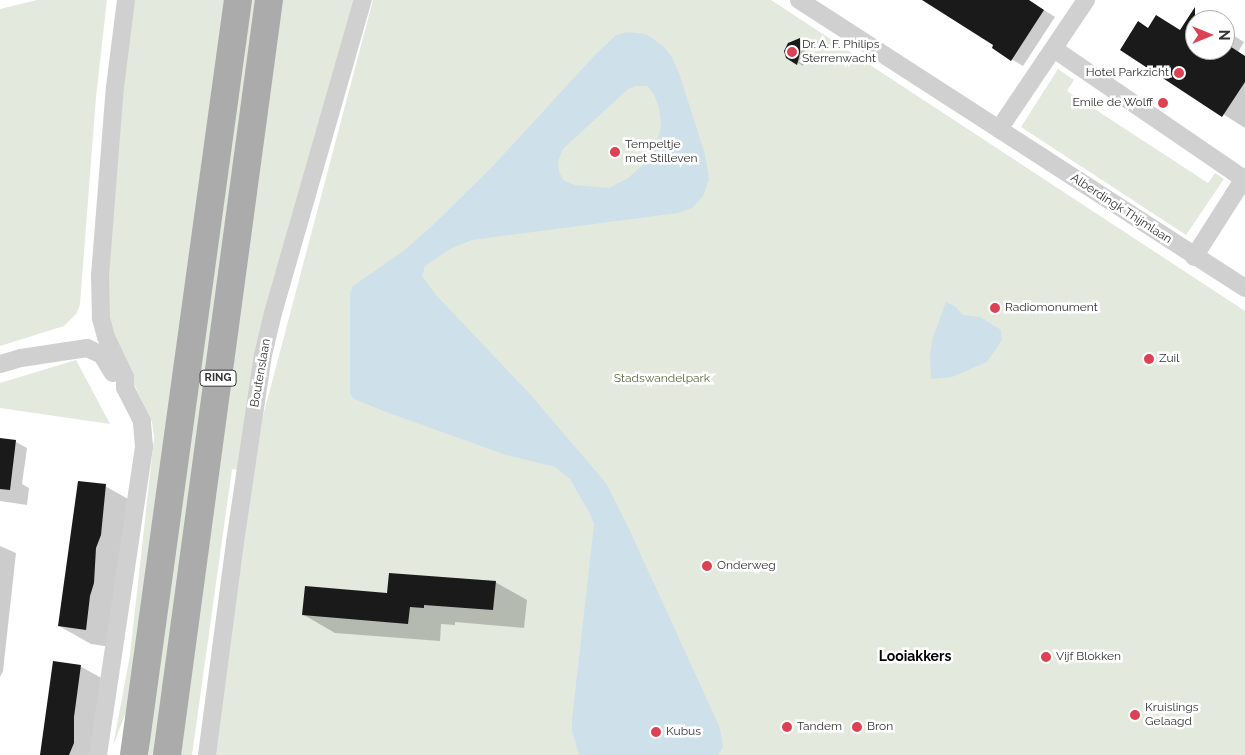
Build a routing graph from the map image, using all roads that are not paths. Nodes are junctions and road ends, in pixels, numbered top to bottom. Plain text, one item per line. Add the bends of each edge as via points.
1 (126, 0) edge
2 (238, 0) edge
3 (269, 0) edge
4 (363, 0) edge
5 (799, 0) edge
6 (1086, 0) edge
7 (1054, 49) junction
8 (999, 128) junction
9 (1244, 178) edge
10 (1194, 257) junction
11 (1245, 288) edge
12 (0, 364) edge
13 (126, 388) junction
14 (98, 755) edge
15 (134, 755) edge
16 (167, 755) edge
17 (207, 755) edge

1 - 13 street via 115,87 100,276 101,318 106,337 126,377
2 - 15 main road, RING
3 - 16 main road, RING
4 - 17 street, Boutenslaan via 263,355
5 - 8 street, Alberdingk Thijmlaan
6 - 7 street
7 - 8 street
7 - 9 street
8 - 10 street, Alberdingk Thijmlaan
9 - 10 street
10 - 11 street, Alberdingk Thijmlaan
12 - 13 street via 79,347 95,350
13 - 14 street via 142,421 144,446

